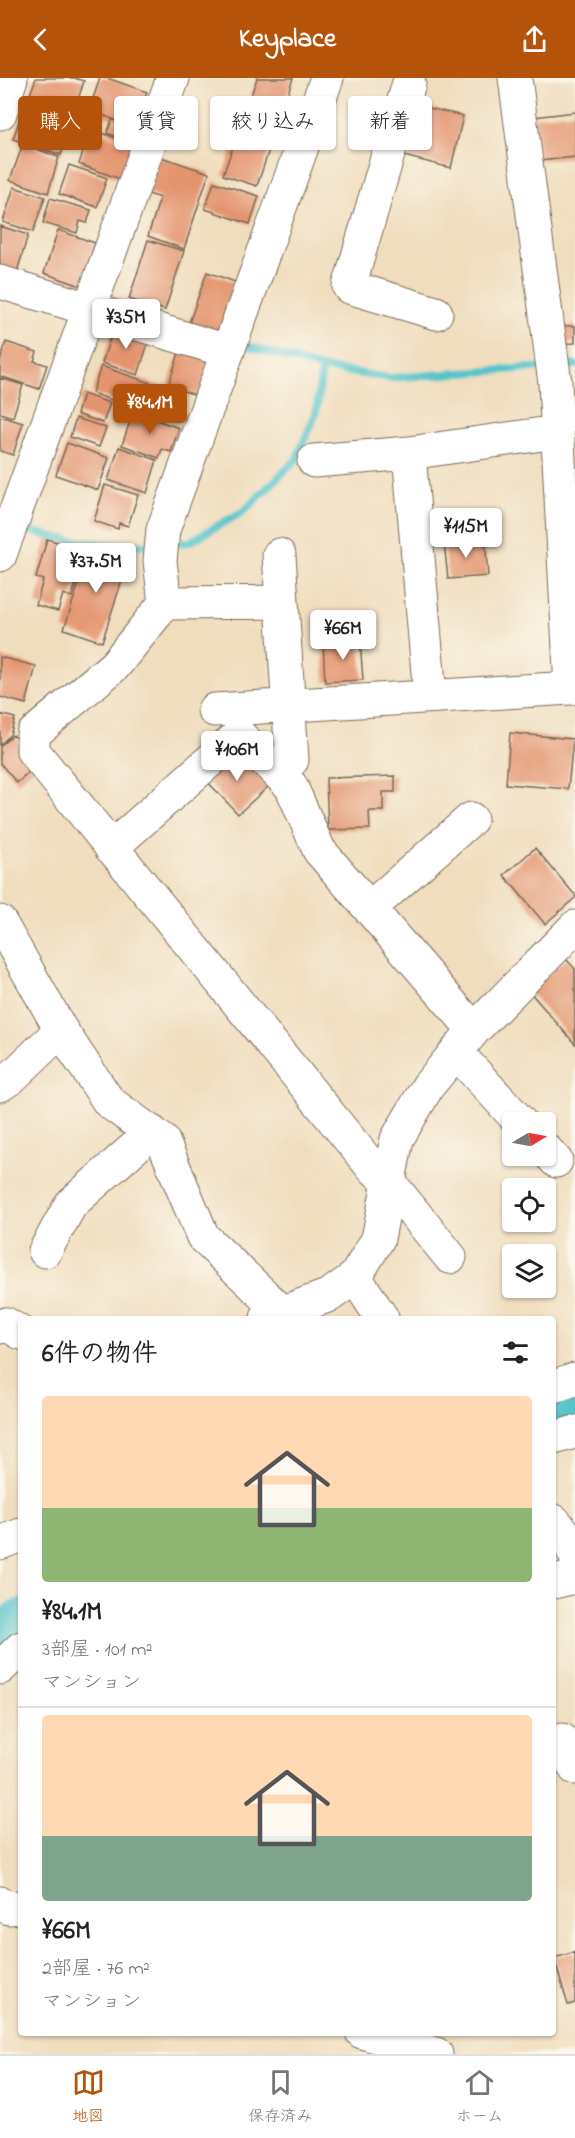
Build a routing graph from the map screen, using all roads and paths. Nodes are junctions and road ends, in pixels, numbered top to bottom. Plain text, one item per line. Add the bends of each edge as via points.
1 (11, 78) edge
2 (173, 78) edge
3 (327, 78) edge
4 (515, 78) edge
5 (413, 80) edge
6 (0, 112) edge
7 (0, 282) edge
8 (89, 308) junction
9 (436, 313) dead end
10 (227, 351) junction
11 (557, 432) junction
12 (409, 453) junction
13 (314, 460) dead end
14 (2, 550) edge
15 (279, 555) dead end
16 (282, 602) junction
17 (165, 603) junction
18 (573, 687) edge
19 (430, 696) junction
20 (289, 706) junction
21 (214, 710) dead end
22 (292, 760) dead end
23 (471, 819) dead end
24 (111, 848) junction
25 (370, 908) junction
26 (0, 922) edge
27 (575, 927) edge
28 (61, 1030) junction
29 (465, 1042) junction
30 (0, 1085) edge
31 (513, 1112) edge
32 (152, 1132) junction
33 (389, 1182) junction
34 (45, 1251) dead end
35 (450, 1257) dead end
36 (355, 1277) junction
37 (275, 1315) edge
38 (381, 1316) edge
39 (0, 1327) edge
40 (18, 1332) edge
41 (575, 1379) edge
42 (556, 1385) edge
43 (575, 1432) edge
44 (556, 1437) edge
45 (18, 1535) edge
46 (0, 1543) edge
47 (575, 1577) edge
48 (556, 1582) edge
49 (18, 1651) edge
50 (0, 1668) edge
51 (556, 1743) edge
52 (575, 1768) edge
53 (0, 1903) edge
54 (18, 1907) edge
55 (375, 2036) edge
56 (436, 2054) edge

1 - 6 street
2 - 8 street
3 - 10 street
4 - 11 street via 553,371
5 - 9 street via 349,287
7 - 8 street
8 - 10 street
8 - 14 street
10 - 17 street via 161,546
11 - 12 street
11 - 18 street
12 - 13 street
12 - 19 street
15 - 16 street
16 - 17 street
16 - 20 street
17 - 24 street via 115,665 33,734 33,751
18 - 19 street
19 - 20 street
20 - 21 street
20 - 22 street
23 - 25 street
24 - 25 street via 239,735 291,786 319,850
24 - 33 street via 365,1158
25 - 29 street
26 - 28 street
27 - 29 street
28 - 30 street
28 - 32 street via 109,1102
29 - 31 street
29 - 33 street via 428,1086 397,1139
32 - 34 street via 71,1204
32 - 37 street via 163,1141 203,1237
33 - 35 street
33 - 36 street via 378,1239
36 - 37 street via 330,1295
36 - 38 street
39 - 40 street via 6,1324
41 - 42 street
43 - 44 street
45 - 46 street
47 - 48 street
49 - 50 street
51 - 52 street via 562,1740
53 - 54 street
55 - 56 street

